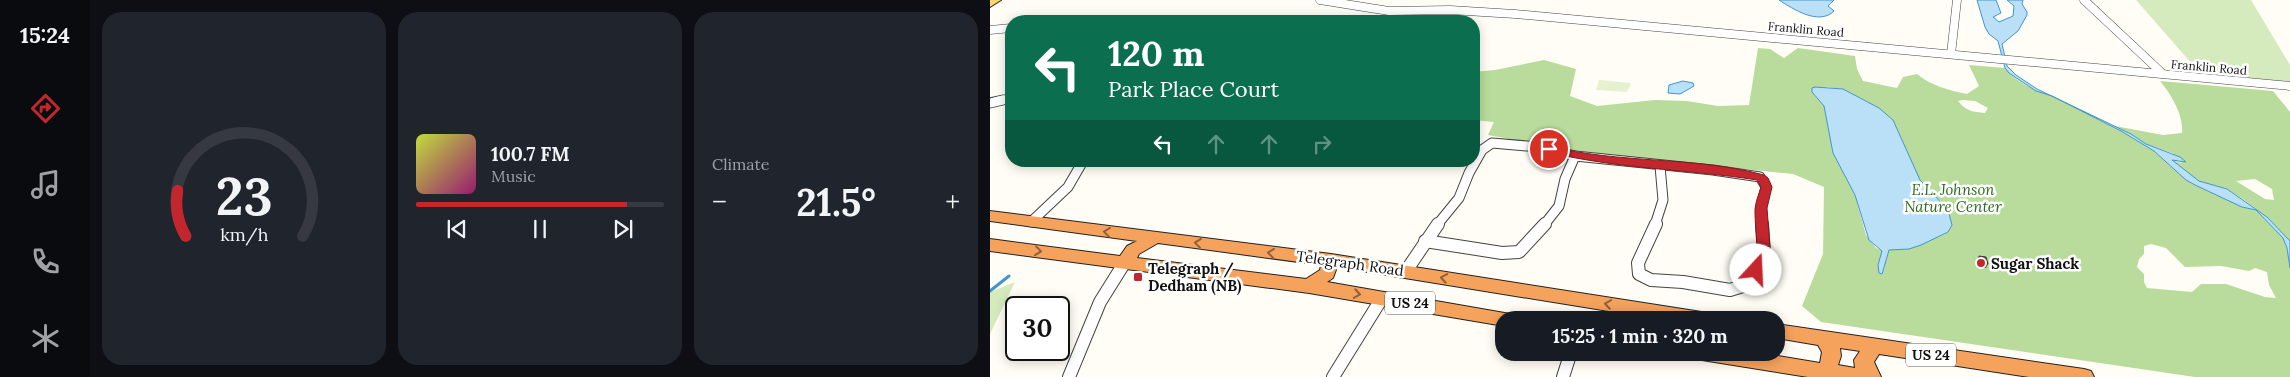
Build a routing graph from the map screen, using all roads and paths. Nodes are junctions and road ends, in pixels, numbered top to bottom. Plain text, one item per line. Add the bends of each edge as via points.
1 (997, 0) edge
2 (1320, 0) edge
3 (1957, 0) edge
4 (2084, 0) edge
5 (990, 4) edge
6 (1005, 29) edge
7 (990, 30) edge
8 (1951, 54) junction
9 (2163, 74) junction
10 (2290, 86) edge
11 (1005, 100) edge
12 (991, 103) edge
13 (1005, 104) edge
14 (1480, 153) edge
15 (1575, 156) junction
16 (1660, 166) junction
17 (1080, 167) edge
18 (1472, 167) edge
19 (990, 216) edge
20 (1031, 222) junction
21 (1155, 238) junction
22 (1425, 241) junction
23 (990, 245) edge
24 (1331, 260) junction
25 (1125, 262) junction
26 (1406, 271) junction
27 (1309, 286) junction
28 (1382, 298) junction
29 (1653, 311) edge
30 (1495, 317) edge
31 (1785, 332) edge
32 (1824, 339) junction
33 (1874, 347) junction
34 (1568, 361) edge
35 (1757, 361) edge
36 (1824, 372) junction
37 (1069, 377) edge
38 (1333, 377) edge
39 (1563, 377) edge
40 (1859, 377) edge
41 (1871, 377) edge
42 (2084, 377) edge

1 - 5 main road
2 - 8 street, Franklin Road via 1382,10 1507,13
3 - 8 street
4 - 9 street
6 - 7 street
8 - 9 street, Franklin Road
9 - 10 street, Franklin Road
11 - 12 street
12 - 13 street
14 - 15 street via 1488,145 1498,142
15 - 16 street
15 - 22 street via 1565,179 1559,206 1519,252 1502,253
16 - 16 street via 1664,192 1662,206 1655,230 1638,262 1639,274 1651,280 1730,290 1743,286 1764,253 1761,208 1766,187 1764,180 1749,174
17 - 20 street via 1068,187
18 - 22 street via 1460,198
19 - 20 highway, Telegraph Road / US 24
21 -> 20 highway, Telegraph Road / US 24
24 -> 21 highway, Telegraph Road / US 24
21 - 25 highway via 1133,250
22 - 26 street
23 -> 25 highway, Telegraph Road / US 24
24 - 26 highway, Telegraph Road / US 24
24 - 27 highway via 1328,274
25 - 27 highway, Telegraph Road / US 24
25 - 37 street via 1106,289
29 -> 26 highway, Telegraph Road / US 24
27 -> 28 highway, Telegraph Road / US 24
28 - 30 highway, Telegraph Road / US 24
28 - 38 street
31 - 32 highway, US 24
32 - 33 highway, US 24
32 - 36 highway via 1833,352 1833,358
33 - 41 highway via 1864,360 1865,369
33 - 42 highway, US 24
34 - 39 street
35 - 36 highway
36 - 40 highway

